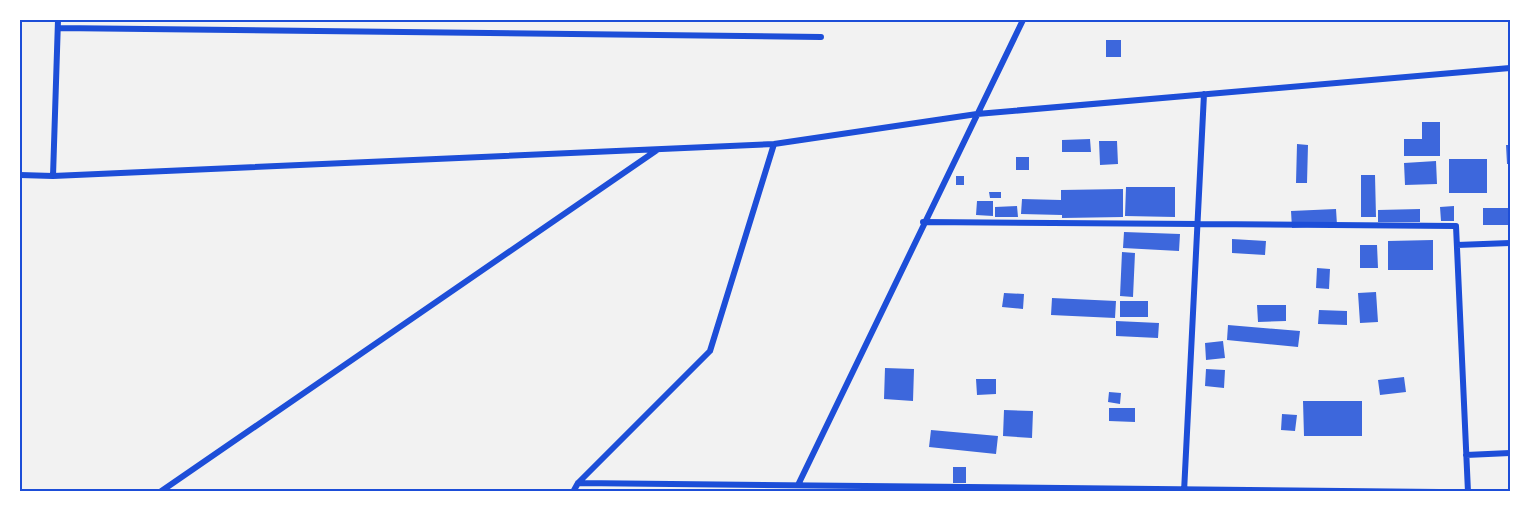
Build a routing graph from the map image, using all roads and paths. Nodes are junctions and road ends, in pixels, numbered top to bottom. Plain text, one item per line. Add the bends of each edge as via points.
1 (58, 20) edge
2 (1023, 20) edge
3 (58, 28) junction
4 (821, 37) dead end
5 (1510, 69) edge
6 (1204, 94) junction
7 (976, 114) junction
8 (774, 144) junction
9 (658, 149) junction
10 (20, 175) edge
11 (53, 176) junction
12 (924, 222) junction
13 (1198, 224) junction
14 (1510, 243) edge
15 (1457, 245) junction
16 (1510, 453) edge
17 (1466, 455) junction
18 (578, 483) junction
19 (798, 485) junction
20 (1184, 490) edge
21 (160, 492) edge
22 (573, 492) edge
23 (1439, 492) edge
24 (1468, 492) edge

1 - 3 street
2 - 7 street
3 - 4 street
3 - 11 street
5 - 6 street
6 - 7 street
6 - 13 street
7 - 8 street
7 - 12 street
8 - 9 street
8 - 18 street via 710,351
9 - 11 street
9 - 21 street
10 - 11 street
12 - 13 street
12 - 19 street
13 - 15 street via 1456,226
13 - 20 street
14 - 15 street
15 - 17 street
16 - 17 street
17 - 24 street
18 - 19 street
18 - 22 street
19 - 20 street
20 - 23 street

